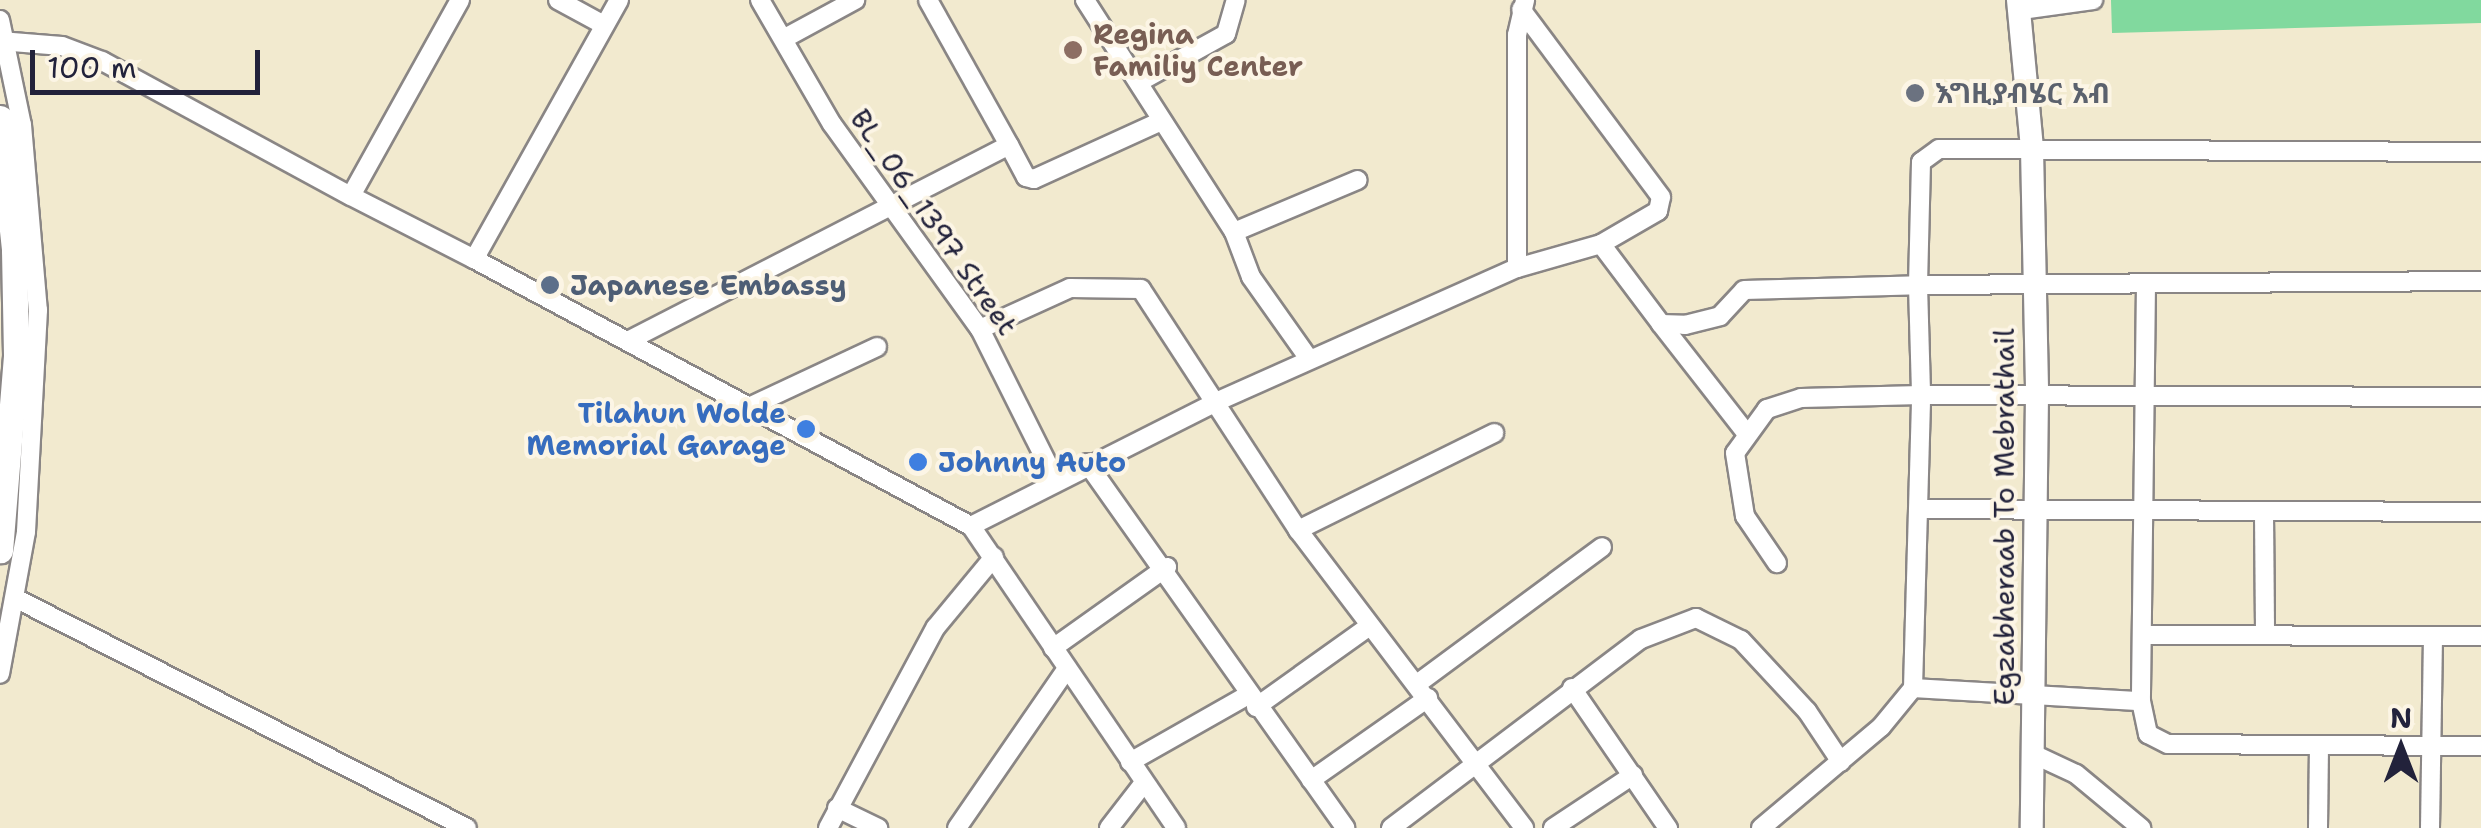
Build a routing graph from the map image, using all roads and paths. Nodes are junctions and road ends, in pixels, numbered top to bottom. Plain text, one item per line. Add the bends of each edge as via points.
1 (460, 0) edge
2 (558, 0) edge
3 (619, 0) edge
4 (760, 0) edge
5 (855, 0) edge
6 (928, 0) edge
7 (1084, 0) edge
8 (1236, 0) edge
9 (2093, 0) edge
10 (1523, 4) edge
11 (2020, 5) edge
12 (0, 20) edge
13 (604, 25) junction
14 (785, 38) junction
15 (3, 41) edge
16 (1140, 82) junction
17 (0, 118) edge
18 (1161, 121) junction
19 (1009, 145) junction
20 (2032, 149) junction
21 (2481, 152) edge
22 (1358, 180) dead end
23 (351, 196) junction
24 (886, 203) junction
25 (1234, 232) junction
26 (1601, 244) junction
27 (474, 260) junction
28 (1517, 268) junction
29 (2481, 281) edge
30 (2034, 284) junction
31 (2146, 284) junction
32 (1918, 285) junction
33 (1661, 324) junction
34 (980, 329) junction
35 (628, 342) junction
36 (877, 346) dead end
37 (1309, 359) junction
38 (1920, 395) junction
39 (2036, 395) junction
40 (2481, 396) edge
41 (2145, 398) junction
42 (1218, 401) junction
43 (753, 405) junction
44 (1494, 433) dead end
45 (1748, 434) junction
46 (1087, 463) junction
47 (1055, 479) junction
48 (1919, 509) junction
49 (2037, 511) junction
50 (2144, 512) junction
51 (2481, 512) edge
52 (2264, 513) junction
53 (971, 526) junction
54 (1298, 530) junction
55 (1602, 548) dead end
56 (0, 550) edge
57 (994, 556) junction
58 (1777, 564) dead end
59 (1167, 568) junction
60 (15, 598) junction
61 (1368, 627) junction
62 (2265, 634) junction
63 (2144, 635) junction
64 (2433, 636) junction
65 (2481, 636) edge
66 (1053, 648) junction
67 (1066, 670) junction
68 (0, 674) edge
69 (1572, 688) junction
70 (1913, 688) junction
71 (1422, 691) junction
72 (2032, 695) junction
73 (2141, 701) junction
74 (1251, 702) junction
75 (2319, 745) junction
76 (2431, 746) junction
77 (2481, 746) edge
78 (2033, 754) junction
79 (1474, 759) junction
80 (1130, 762) junction
81 (1840, 762) junction
82 (1633, 775) junction
83 (1310, 780) junction
84 (1143, 784) junction
85 (837, 808) junction
86 (1774, 824) edge
87 (467, 828) edge
88 (828, 828) edge
89 (878, 828) edge
90 (957, 828) edge
91 (1108, 828) edge
92 (1176, 828) edge
93 (1345, 828) edge
94 (1391, 828) edge
95 (1524, 828) edge
96 (1553, 828) edge
97 (1668, 828) edge
98 (2032, 828) edge
99 (2141, 828) edge
100 (2318, 828) edge
101 (2430, 828) edge

1 - 23 street
2 - 13 street
3 - 13 street
4 - 14 street, BL_06_1397 Street
5 - 14 street
6 - 19 street
7 - 16 street
8 - 16 street via 1226,34
9 - 11 street
10 - 26 street via 1661,197 1658,211
10 - 28 street
11 - 20 main road, Egzabheraab To Mebrathail
12 - 15 street
13 - 27 street
14 - 24 street, BL_06_1397 Street
15 - 23 street via 62,46 102,61
15 - 60 street via 27,163 38,310 31,473
16 - 18 street
17 - 56 highway via 14,250 16,356
18 - 19 street via 1034,180 1026,178
18 - 25 street
19 - 24 street
20 - 21 street
20 - 30 main road, Egzabheraab To Mebrathail
20 - 32 street via 1928,153 1921,162
22 - 25 street
23 - 27 street
24 - 34 street, BL_06_1397 Street
24 - 35 street
25 - 37 street via 1251,278
26 - 28 street
26 - 33 street
27 - 35 street
28 - 37 street
29 - 31 street
30 - 31 street
30 - 32 street
30 - 39 main road, Egzabheraab To Mebrathail
31 - 41 street
32 - 33 street via 1744,290 1720,316
32 - 38 street
33 - 45 street
34 - 42 street via 1070,288 1141,289
34 - 47 street, BL_06_1397 Street
35 - 43 street
36 - 43 street
37 - 42 street
38 - 39 street
38 - 45 street via 1801,398 1767,409
38 - 48 street
39 - 41 street
39 - 49 main road, Egzabheraab To Mebrathail
40 - 41 street
41 - 50 street
42 - 46 street
42 - 54 street
43 - 53 street
44 - 54 street
45 - 58 street via 1735,453 1745,516
46 - 47 street
46 - 59 street
47 - 53 street
48 - 49 street
48 - 70 street
49 - 50 street
49 - 72 main road, Egzabheraab To Mebrathail
50 - 52 street
50 - 63 street
51 - 52 street
52 - 62 street
53 - 57 street
54 - 61 street
55 - 71 street
57 - 66 street
57 - 85 street via 936,627
59 - 66 street
59 - 74 street
60 - 68 street
60 - 87 street
61 - 71 street
61 - 74 street
62 - 63 street
62 - 64 street
63 - 73 street
64 - 65 street
64 - 76 street
66 - 67 street
67 - 80 street
67 - 90 street
69 - 79 street
69 - 81 street via 1673,622 1718,624 1783,682
69 - 82 street
70 - 72 street
70 - 81 street
71 - 79 street
71 - 83 street
72 - 73 street
72 - 78 main road, Egzabheraab To Mebrathail
73 - 75 street via 2148,734 2168,744
74 - 80 street
74 - 83 street
75 - 76 street
75 - 100 street
76 - 77 street
76 - 101 street
78 - 98 main road, Egzabheraab To Mebrathail
78 - 99 street via 2076,774
79 - 94 street via 1465,773
79 - 95 street
80 - 84 street
81 - 86 street
82 - 96 street
82 - 97 street
83 - 93 street
84 - 91 street
84 - 92 street
85 - 88 street
85 - 89 street

